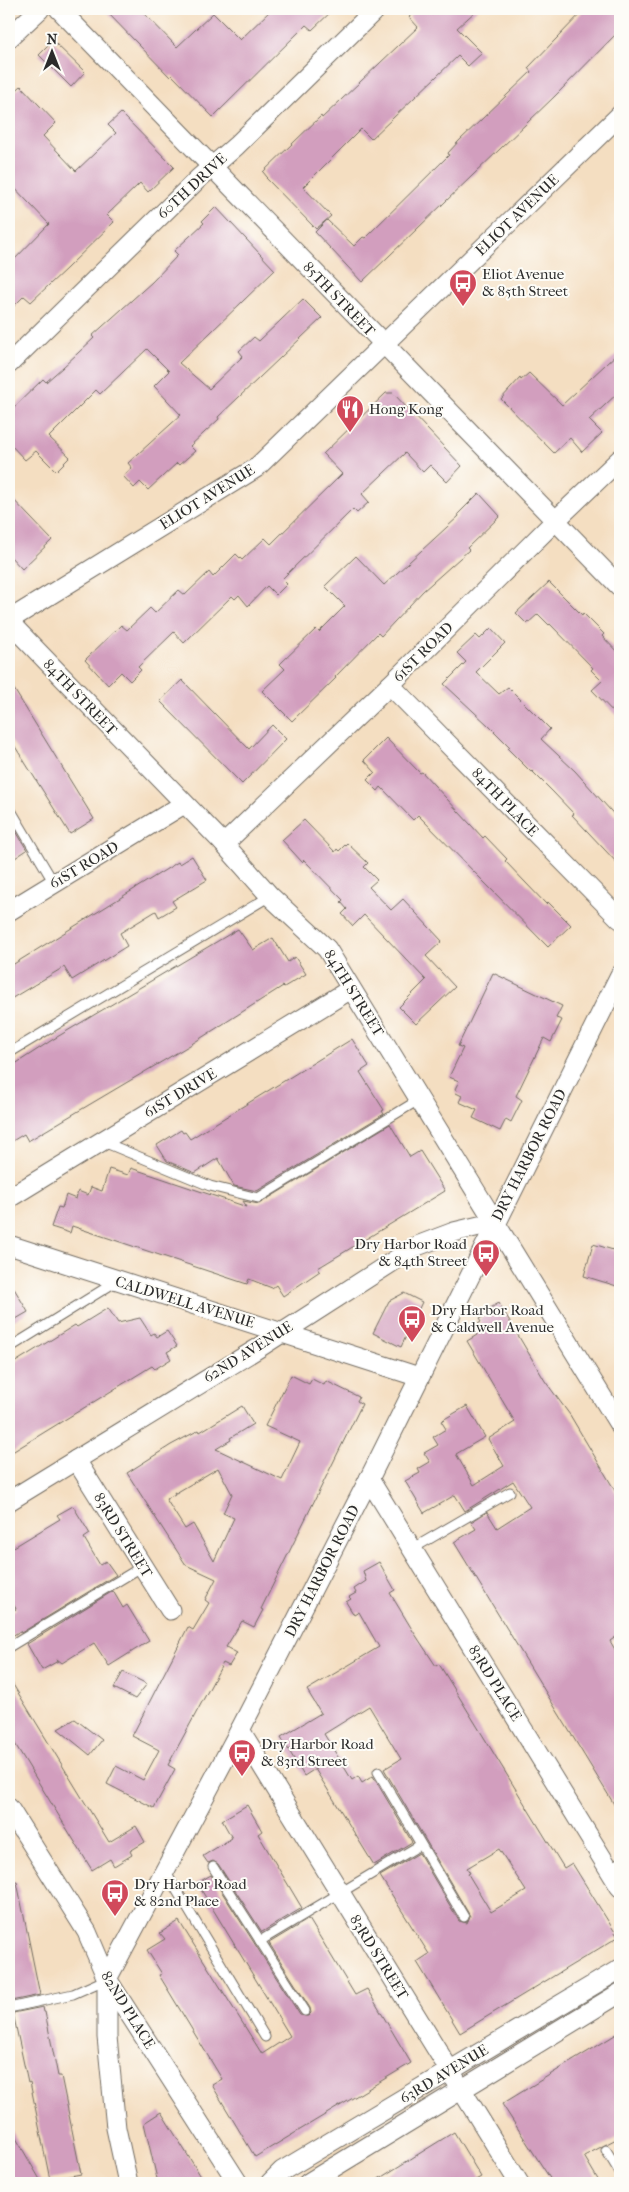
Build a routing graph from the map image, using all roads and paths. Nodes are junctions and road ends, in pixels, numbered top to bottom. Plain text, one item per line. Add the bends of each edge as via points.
1 (40, 9) edge
2 (59, 9) edge
3 (376, 9) edge
4 (9, 38) edge
5 (620, 115) edge
6 (211, 166) junction
7 (383, 344) junction
8 (9, 364) edge
9 (620, 459) edge
10 (555, 521) junction
11 (620, 588) edge
12 (9, 621) edge
13 (390, 685) junction
14 (184, 804) junction
15 (9, 807) edge
16 (224, 844) junction
17 (54, 883) junction
18 (270, 896) junction
19 (9, 911) edge
20 (620, 919) edge
21 (620, 975) edge
22 (351, 989) junction
23 (9, 1053) edge
24 (420, 1099) junction
25 (101, 1141) junction
26 (9, 1198) edge
27 (496, 1222) junction
28 (9, 1245) edge
29 (117, 1280) junction
30 (282, 1332) junction
31 (9, 1348) edge
32 (419, 1377) junction
33 (620, 1426) edge
34 (76, 1460) junction
35 (369, 1479) junction
36 (510, 1492) dead end
37 (9, 1501) edge
38 (412, 1550) junction
39 (143, 1566) junction
40 (170, 1610) dead end
41 (9, 1647) edge
42 (240, 1730) junction
43 (378, 1772) dead end
44 (9, 1808) edge
45 (420, 1845) junction
46 (615, 1866) edge
47 (214, 1867) dead end
48 (165, 1871) junction
49 (620, 1887) edge
50 (340, 1893) junction
51 (464, 1916) dead end
52 (260, 1941) junction
53 (620, 1969) edge
54 (107, 1979) junction
55 (620, 1993) edge
56 (9, 2008) edge
57 (305, 2011) dead end
58 (266, 2037) dead end
59 (449, 2070) junction
60 (462, 2090) junction
61 (606, 2150) dead end
62 (620, 2173) edge
63 (128, 2183) edge
64 (238, 2183) edge
65 (270, 2183) edge
66 (308, 2183) edge
67 (518, 2183) edge

1 - 4 street
2 - 6 street, 85TH STREET
3 - 6 street, 60TH DRIVE via 236,146
5 - 7 street, ELIOT AVENUE
6 - 7 street, 85TH STREET
6 - 8 street, 60TH DRIVE
7 - 10 street, 85TH STREET
7 - 12 street, ELIOT AVENUE via 256,468
9 - 10 street, 61ST ROAD
10 - 11 street, 85TH STREET
10 - 13 street, 61ST ROAD
12 - 14 street, 84TH STREET
13 - 16 street, 61ST ROAD
13 - 20 street, 84TH PLACE
14 - 16 street, 84TH STREET
14 - 17 street, 61ST ROAD
15 - 17 lane
16 - 18 street, 84TH STREET
17 - 19 street, 61ST ROAD
18 - 22 street, 84TH STREET via 328,949
18 - 23 lane
21 - 27 street, DRY HARBOR ROAD
22 - 24 street, 84TH STREET
22 - 25 street, 61ST DRIVE
24 - 25 lane via 258,1198 210,1186
24 - 27 street, 84TH STREET
25 - 26 street, 61ST DRIVE
27 - 30 street, 62ND AVENUE via 454,1232 417,1246
27 - 32 street, DRY HARBOR ROAD
27 - 33 street, 84TH STREET
28 - 29 street, CALDWELL AVENUE
29 - 30 street, CALDWELL AVENUE
29 - 31 lane
30 - 32 street, CALDWELL AVENUE
30 - 34 street, 62ND AVENUE
32 - 35 street, DRY HARBOR ROAD
34 - 37 street, 62ND AVENUE
34 - 39 street, 83RD STREET
35 - 38 street, 83RD PLACE
35 - 42 street, DRY HARBOR ROAD
36 - 38 lane
38 - 46 street, 83RD PLACE
39 - 40 street, 83RD STREET
39 - 41 lane
42 - 48 street, DRY HARBOR ROAD
42 - 50 street, 83RD STREET
43 - 45 lane
44 - 54 street, 82ND PLACE via 87,1932
45 - 50 lane
45 - 51 lane
46 - 49 street, 83RD PLACE
47 - 52 lane
48 - 54 street, DRY HARBOR ROAD
48 - 58 lane
50 - 52 lane
50 - 59 street, 83RD STREET
52 - 57 lane
53 - 59 street, 63RD AVENUE
54 - 56 lane via 73,1994
54 - 63 street, DRY HARBOR ROAD via 107,2037 116,2128
54 - 64 street, 82ND PLACE
55 - 60 street, 63RD AVENUE
59 - 60 street, 83RD STREET
59 - 65 street, 63RD AVENUE via 282,2171
60 - 66 street, 63RD AVENUE
60 - 67 street, 83RD STREET
61 - 62 lane

